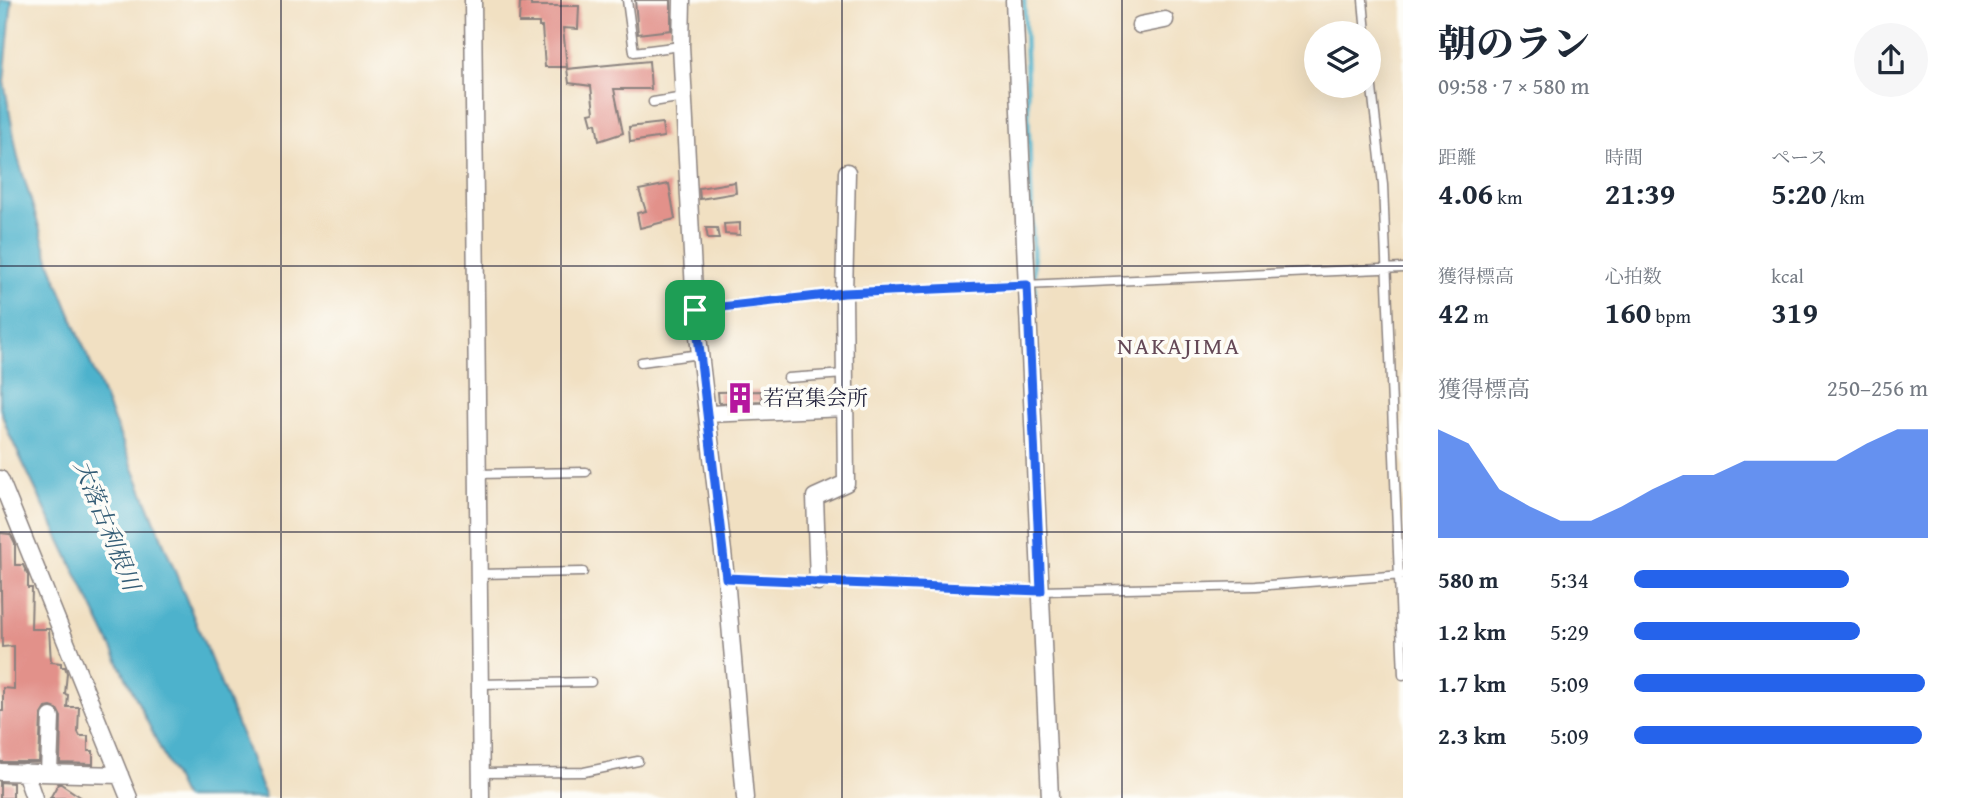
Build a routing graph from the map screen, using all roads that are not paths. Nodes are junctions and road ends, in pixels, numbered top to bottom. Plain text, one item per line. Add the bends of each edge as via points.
1 (473, 0) edge
2 (627, 0) edge
3 (682, 0) edge
4 (1014, 0) edge
5 (1363, 0) edge
6 (1165, 20) dead end
7 (1365, 21) edge
8 (1140, 25) dead end
9 (681, 46) junction
10 (684, 97) junction
11 (1373, 98) edge
12 (653, 102) dead end
13 (847, 172) dead end
14 (1403, 268) edge
15 (1386, 269) junction
16 (1027, 285) junction
17 (844, 293) junction
18 (695, 310) junction
19 (700, 354) junction
20 (641, 362) dead end
21 (845, 374) junction
22 (788, 378) dead end
23 (845, 408) junction
24 (707, 414) junction
25 (586, 472) dead end
26 (478, 474) junction
27 (0, 479) edge
28 (583, 572) dead end
29 (479, 574) junction
30 (1401, 575) edge
31 (726, 578) junction
32 (818, 582) junction
33 (1041, 591) junction
34 (1403, 675) edge
35 (591, 682) dead end
36 (480, 684) junction
37 (51, 717) dead end
38 (638, 761) dead end
39 (0, 772) edge
40 (25, 772) junction
41 (50, 773) junction
42 (480, 773) junction
43 (120, 775) junction
44 (34, 798) edge
45 (129, 798) edge
46 (481, 798) edge
47 (745, 798) edge
48 (1050, 798) edge

1 - 26 street
2 - 9 lane via 634,52
3 - 9 street
4 - 16 street
5 - 7 lane
6 - 8 street
9 - 10 street
10 - 12 lane
10 - 18 street
11 - 15 lane
13 - 17 street
14 - 15 lane
15 - 16 lane
15 - 30 lane
16 - 17 lane
16 - 33 street
17 - 18 lane
17 - 21 street
18 - 19 street
19 - 20 lane
19 - 24 street
21 - 22 lane
21 - 23 street
23 - 24 street
23 - 32 street via 846,483 815,497
24 - 31 street
25 - 26 lane
26 - 29 street
27 - 43 street
28 - 29 lane
29 - 36 street
30 - 33 lane via 1255,586
30 - 34 lane
31 - 32 lane
31 - 47 street
32 - 33 lane
33 - 48 street
35 - 36 lane
36 - 42 street
37 - 41 street
38 - 42 lane via 584,772
39 - 40 street
40 - 41 street
40 - 44 street
41 - 43 street
42 - 46 street
43 - 45 street

